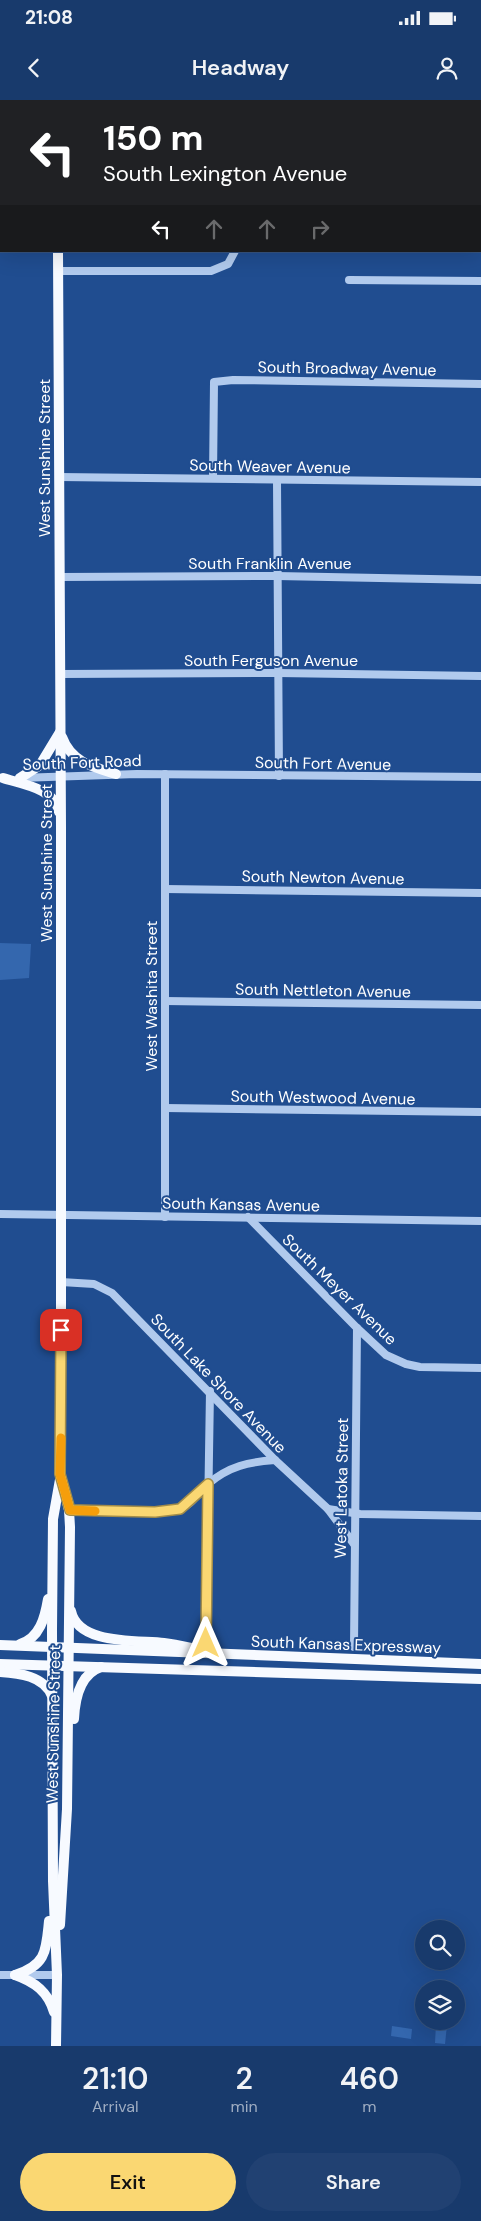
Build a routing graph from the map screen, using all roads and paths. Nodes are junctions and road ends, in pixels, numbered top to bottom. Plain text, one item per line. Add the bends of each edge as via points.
1 (58, 252) edge
2 (234, 252) edge
3 (58, 271) junction
4 (349, 280) dead end
5 (481, 281) edge
6 (481, 384) edge
7 (59, 477) junction
8 (213, 478) junction
9 (277, 480) junction
10 (481, 482) edge
11 (277, 576) junction
12 (60, 577) junction
13 (481, 580) edge
14 (278, 673) junction
15 (60, 674) junction
16 (481, 676) edge
17 (60, 732) junction
18 (116, 774) junction
19 (165, 774) junction
20 (60, 776) junction
21 (279, 776) junction
22 (481, 777) edge
23 (1, 778) edge
24 (20, 778) junction
25 (62, 828) junction
26 (165, 889) junction
27 (481, 893) edge
28 (165, 1001) junction
29 (481, 1005) edge
30 (165, 1108) junction
31 (481, 1112) edge
32 (0, 1214) edge
33 (61, 1214) junction
34 (165, 1217) junction
35 (248, 1217) junction
36 (481, 1220) edge
37 (61, 1282) junction
38 (357, 1328) junction
39 (481, 1368) edge
40 (210, 1391) junction
41 (275, 1460) junction
42 (60, 1474) junction
43 (208, 1484) junction
44 (70, 1510) junction
45 (328, 1510) junction
46 (354, 1512) junction
47 (481, 1516) edge
48 (53, 1519) junction
49 (354, 1546) junction
50 (70, 1604) junction
51 (206, 1643) dead end
52 (0, 1645) edge
53 (16, 1645) junction
54 (52, 1646) junction
55 (69, 1647) junction
56 (354, 1647) dead end
57 (211, 1654) junction
58 (0, 1664) edge
59 (52, 1664) junction
60 (481, 1664) edge
61 (68, 1665) junction
62 (104, 1666) junction
63 (0, 1672) edge
64 (481, 1679) edge
65 (52, 1696) junction
66 (68, 1809) junction
67 (53, 1881) junction
68 (0, 1975) edge
69 (15, 1975) junction
70 (57, 1976) junction
71 (56, 2019) junction
72 (56, 2046) edge

1 - 3 main road, West Sunshine Street
2 - 3 street via 228,264 211,271
3 - 7 main road, West Sunshine Street
4 - 5 street
6 - 8 street, South Broadway Avenue via 214,382
7 - 8 street, South Weaver Avenue
7 - 12 main road, West Sunshine Street
8 - 9 street, South Weaver Avenue
9 - 10 street, South Weaver Avenue
9 - 11 street
11 - 12 street, South Franklin Avenue
11 - 13 street, South Franklin Avenue
11 - 14 street
12 - 15 main road, West Sunshine Street
14 - 15 street, South Ferguson Avenue
14 - 16 street, South Ferguson Avenue
14 - 21 street
15 - 17 main road, West Sunshine Street
17 - 18 main road via 66,748 77,758 97,769
17 - 20 main road, West Sunshine Street
17 - 24 main road via 40,766
18 - 19 street, South Fort Road
18 - 20 street, South Fort Road
19 - 21 street, South Fort Avenue
19 - 26 street, West Washita Street
20 - 24 street, South Fort Road
20 - 25 main road, West Sunshine Street
21 - 22 street, South Fort Avenue
23 - 24 street, South Fort Road
23 - 25 main road via 49,796 58,805
25 - 33 main road, West Sunshine Street
26 - 27 street, South Newton Avenue
26 - 28 street, West Washita Street
28 - 29 street, South Nettleton Avenue
28 - 30 street, West Washita Street
30 - 31 street, South Westwood Avenue
30 - 34 street, West Washita Street
32 - 33 street, South Kansas Avenue
33 - 34 street, South Kansas Avenue
33 - 37 main road, West Sunshine Street
34 - 35 street, South Kansas Avenue
35 - 36 street, South Kansas Avenue
35 - 38 street, South Meyer Avenue
37 - 40 street, South Lake Shore Avenue via 89,1283 108,1290
37 - 42 main road, West Sunshine Street
38 - 39 street, South Meyer Avenue via 386,1355 406,1364 428,1368
38 - 46 street, West Latoka Street
40 - 41 street, South Lake Shore Avenue
40 - 43 street
41 - 43 street via 240,1464
41 - 45 street, South Lake Shore Avenue
42 - 44 main road, West Sunshine Street
42 - 48 main road, West Sunshine Street
43 - 44 street via 180,1509 155,1512
43 - 51 street
44 - 50 main road, West Sunshine Street
45 - 46 street
45 - 49 street, South Lake Shore Avenue
46 - 47 street
46 - 49 street, West Latoka Street
48 - 53 main road via 45,1615 33,1636
48 - 54 main road, West Sunshine Street
49 - 56 street, West Latoka Street
50 - 55 main road, West Sunshine Street
50 - 57 main road via 77,1624 93,1634 166,1643
52 - 53 main road, South Kansas Expressway
53 - 54 main road, South Kansas Expressway
54 - 55 main road, South Kansas Expressway
54 - 59 main road, West Sunshine Street
55 - 57 main road, South Kansas Expressway
55 - 61 main road, West Sunshine Street
57 - 60 main road, South Kansas Expressway
58 - 59 main road, South Kansas Expressway
59 - 61 main road, South Kansas Expressway
59 - 65 main road, West Sunshine Street
61 - 62 main road, South Kansas Expressway
61 - 66 main road, West Sunshine Street
62 - 64 main road, South Kansas Expressway
62 - 66 main road via 88,1675 78,1693
63 - 65 main road via 33,1678 47,1687
65 - 67 main road, West Sunshine Street
66 - 70 main road, West Sunshine Street
67 - 69 main road via 45,1952 34,1968
67 - 70 main road, West Sunshine Street
68 - 69 street
69 - 70 street
69 - 71 main road via 43,1991
70 - 71 main road, West Sunshine Street
71 - 72 main road, West Sunshine Street

